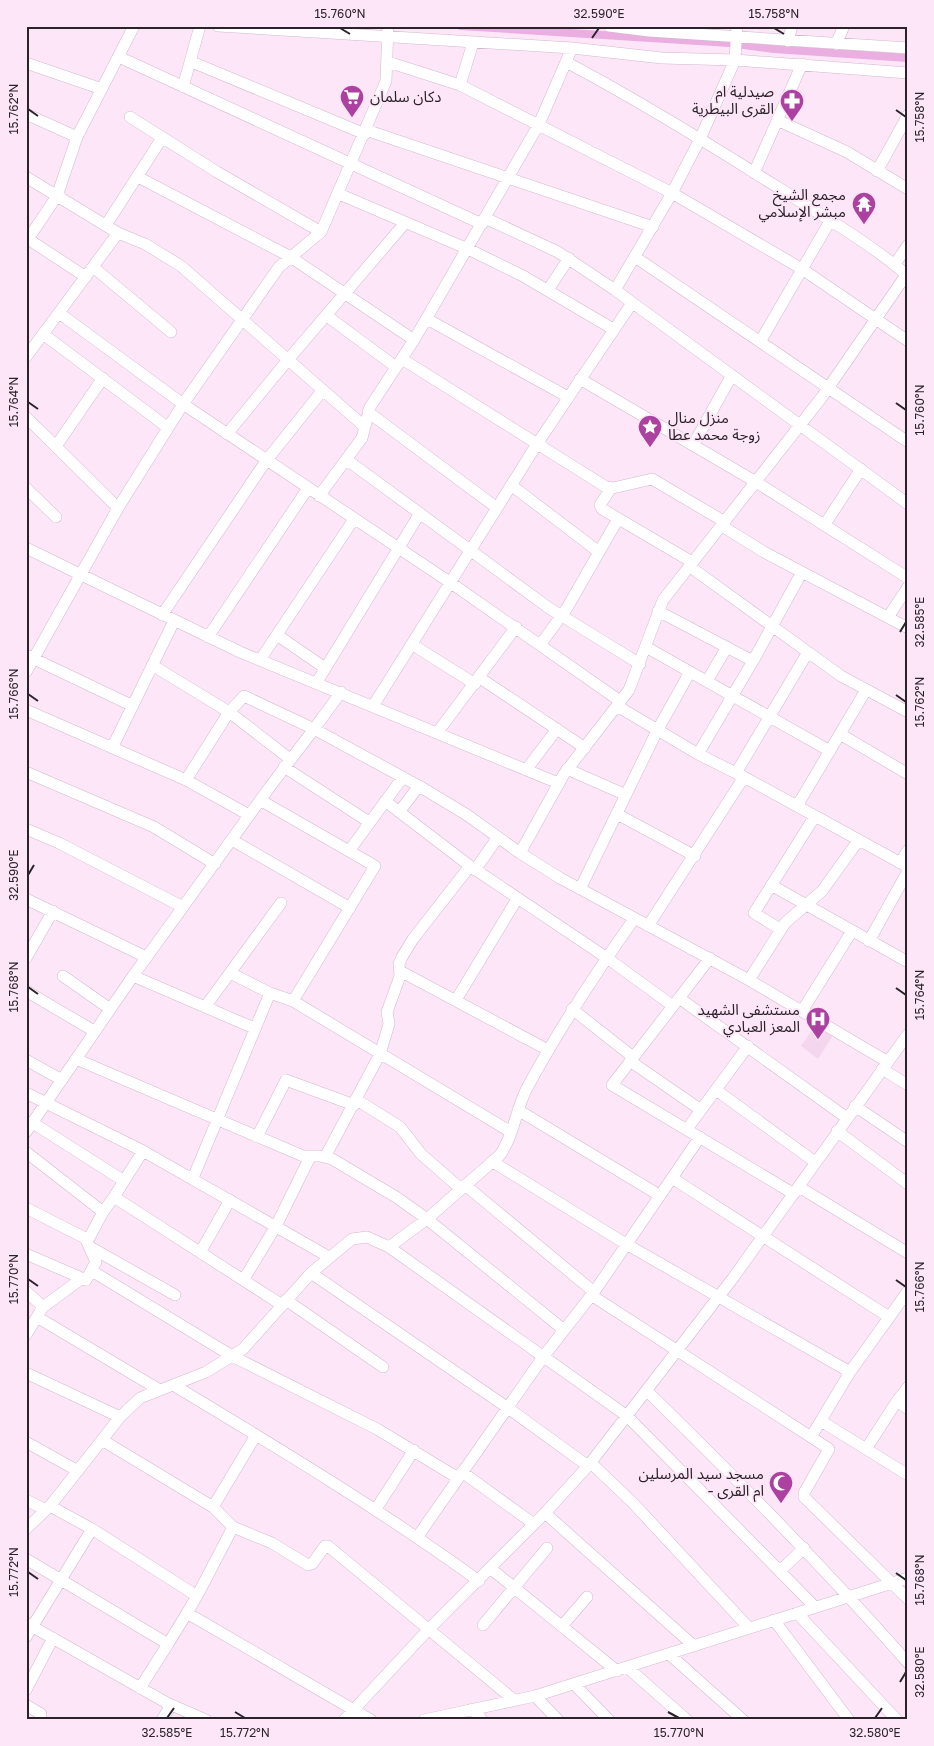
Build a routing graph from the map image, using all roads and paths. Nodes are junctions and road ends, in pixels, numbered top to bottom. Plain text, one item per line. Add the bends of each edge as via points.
1 (134, 26) edge
2 (200, 26) edge
3 (218, 26) edge
4 (609, 26) edge
5 (792, 26) edge
6 (844, 26) edge
7 (388, 32) edge
8 (737, 32) edge
9 (788, 41) junction
10 (473, 42) junction
11 (836, 44) junction
12 (572, 48) junction
13 (908, 48) edge
14 (119, 57) junction
15 (735, 58) junction
16 (192, 62) junction
17 (388, 62) junction
18 (566, 62) junction
19 (26, 63) edge
20 (802, 64) junction
21 (908, 72) edge
22 (460, 85) junction
23 (183, 87) junction
24 (102, 89) junction
25 (26, 114) edge
26 (908, 115) edge
27 (130, 117) dead end
28 (777, 120) junction
29 (539, 124) junction
30 (366, 132) junction
31 (76, 137) junction
32 (162, 138) junction
33 (700, 139) junction
34 (352, 163) junction
35 (877, 172) junction
36 (754, 173) junction
37 (508, 176) junction
38 (26, 177) edge
39 (138, 177) junction
40 (908, 190) edge
41 (672, 193) junction
42 (340, 194) junction
43 (57, 196) junction
44 (483, 221) junction
45 (830, 221) junction
46 (405, 223) junction
47 (106, 225) junction
48 (653, 226) junction
49 (321, 232) junction
50 (118, 233) junction
51 (28, 238) edge
52 (908, 246) edge
53 (468, 249) junction
54 (289, 256) junction
55 (635, 257) junction
56 (569, 258) junction
57 (895, 264) junction
58 (802, 269) junction
59 (90, 272) junction
60 (907, 275) edge
61 (548, 290) junction
62 (615, 290) junction
63 (346, 294) junction
64 (632, 303) junction
65 (59, 313) junction
66 (327, 316) junction
67 (876, 318) junction
68 (427, 319) junction
69 (240, 320) junction
70 (614, 329) junction
71 (171, 332) dead end
72 (43, 334) junction
73 (414, 340) junction
74 (908, 341) edge
75 (760, 342) junction
76 (26, 357) edge
77 (287, 361) junction
78 (399, 362) junction
79 (732, 375) junction
80 (103, 378) junction
81 (580, 378) junction
82 (828, 389) junction
83 (322, 391) junction
84 (568, 397) junction
85 (183, 404) junction
86 (368, 412) junction
87 (26, 417) edge
88 (800, 424) junction
89 (168, 427) junction
90 (365, 427) junction
91 (227, 434) junction
92 (908, 442) edge
93 (537, 444) junction
94 (693, 445) junction
95 (56, 446) junction
96 (347, 460) junction
97 (266, 461) junction
98 (861, 469) junction
99 (756, 482) junction
100 (511, 485) junction
101 (26, 488) edge
102 (308, 488) junction
103 (611, 488) junction
104 (319, 496) junction
105 (908, 504) edge
106 (118, 508) junction
107 (497, 508) junction
108 (420, 513) junction
109 (56, 517) dead end
110 (354, 519) junction
111 (618, 520) junction
112 (724, 524) junction
113 (824, 524) junction
114 (26, 548) edge
115 (399, 549) junction
116 (472, 550) junction
117 (599, 552) junction
118 (690, 564) junction
119 (802, 572) junction
120 (82, 573) junction
121 (908, 578) edge
122 (451, 582) junction
123 (908, 587) edge
124 (658, 611) junction
125 (162, 615) junction
126 (562, 616) junction
127 (888, 617) junction
128 (174, 621) junction
129 (516, 627) junction
130 (772, 628) junction
131 (908, 628) edge
132 (277, 635) junction
133 (208, 637) junction
134 (413, 645) junction
135 (540, 645) junction
136 (646, 647) junction
137 (727, 647) junction
138 (808, 652) junction
139 (30, 657) edge
140 (260, 660) junction
141 (754, 661) junction
142 (640, 664) junction
143 (152, 665) junction
144 (325, 668) junction
145 (26, 672) edge
146 (690, 672) junction
147 (478, 681) junction
148 (707, 681) junction
149 (317, 682) junction
150 (866, 690) junction
151 (341, 692) junction
152 (733, 696) junction
153 (619, 704) junction
154 (133, 706) junction
155 (373, 706) junction
156 (26, 710) edge
157 (229, 712) junction
158 (908, 712) edge
159 (769, 716) junction
160 (314, 729) junction
161 (557, 729) junction
162 (658, 731) junction
163 (437, 733) junction
164 (840, 734) junction
165 (112, 748) junction
166 (585, 748) junction
167 (830, 751) junction
168 (698, 754) junction
169 (287, 763) junction
170 (567, 769) junction
171 (526, 770) junction
172 (26, 772) edge
173 (908, 774) edge
174 (740, 775) junction
175 (403, 777) junction
176 (186, 780) junction
177 (558, 783) junction
178 (419, 786) junction
179 (626, 795) junction
180 (260, 800) junction
181 (385, 801) junction
182 (798, 806) junction
183 (399, 812) junction
184 (617, 814) junction
185 (250, 815) junction
186 (815, 816) junction
187 (369, 822) junction
188 (26, 830) edge
189 (498, 837) junction
190 (232, 840) junction
191 (858, 840) junction
192 (908, 850) edge
193 (349, 851) junction
194 (520, 852) junction
195 (695, 856) junction
196 (215, 864) junction
197 (905, 867) edge
198 (473, 868) junction
199 (771, 885) junction
200 (580, 889) junction
201 (26, 899) edge
202 (517, 899) junction
203 (280, 903) dead end
204 (806, 904) junction
205 (183, 907) junction
206 (350, 908) junction
207 (53, 911) junction
208 (634, 919) junction
209 (648, 926) junction
210 (780, 929) junction
211 (852, 931) junction
212 (869, 941) junction
213 (146, 957) junction
214 (26, 958) edge
215 (607, 958) junction
216 (710, 958) junction
217 (908, 962) edge
218 (400, 971) junction
219 (230, 973) junction
220 (63, 976) dead end
221 (132, 976) junction
222 (749, 980) junction
223 (26, 991) edge
224 (270, 993) junction
225 (293, 1000) junction
226 (456, 1000) junction
227 (676, 1002) junction
228 (205, 1007) junction
229 (110, 1009) junction
230 (572, 1010) junction
231 (802, 1011) junction
232 (254, 1028) junction
233 (94, 1031) junction
234 (908, 1034) edge
235 (748, 1046) junction
236 (548, 1050) junction
237 (380, 1054) junction
238 (76, 1059) junction
239 (631, 1059) junction
240 (26, 1060) edge
241 (885, 1065) junction
242 (62, 1080) junction
243 (908, 1085) edge
244 (716, 1090) junction
245 (26, 1092) edge
246 (356, 1102) junction
247 (46, 1103) junction
248 (855, 1106) junction
249 (518, 1110) junction
250 (700, 1110) junction
251 (847, 1118) junction
252 (217, 1120) junction
253 (30, 1127) edge
254 (686, 1129) junction
255 (837, 1131) junction
256 (511, 1132) junction
257 (257, 1137) junction
258 (700, 1137) junction
259 (908, 1142) edge
260 (143, 1151) junction
261 (26, 1152) edge
262 (310, 1157) junction
263 (325, 1157) junction
264 (493, 1162) junction
265 (815, 1162) junction
266 (193, 1178) junction
267 (672, 1178) junction
268 (124, 1181) junction
269 (908, 1184) edge
270 (463, 1187) junction
271 (796, 1190) junction
272 (659, 1195) junction
273 (114, 1197) junction
274 (230, 1200) junction
275 (28, 1212) edge
276 (103, 1212) junction
277 (427, 1219) junction
278 (276, 1226) junction
279 (764, 1237) junction
280 (88, 1242) junction
281 (626, 1244) junction
282 (389, 1247) junction
283 (201, 1251) junction
284 (908, 1253) edge
285 (26, 1254) edge
286 (329, 1257) junction
287 (92, 1271) junction
288 (311, 1274) junction
289 (81, 1279) junction
290 (244, 1280) junction
291 (26, 1291) edge
292 (908, 1291) edge
293 (593, 1294) junction
294 (175, 1295) dead end
295 (718, 1298) junction
296 (284, 1302) junction
297 (40, 1312) junction
298 (889, 1317) junction
299 (564, 1330) junction
300 (26, 1335) edge
301 (676, 1351) junction
302 (232, 1356) junction
303 (543, 1357) junction
304 (383, 1367) dead end
305 (850, 1372) junction
306 (26, 1374) edge
307 (175, 1386) junction
308 (908, 1387) edge
309 (158, 1389) junction
310 (647, 1391) junction
311 (897, 1402) junction
312 (508, 1408) junction
313 (908, 1409) edge
314 (626, 1416) junction
315 (120, 1417) junction
316 (821, 1421) junction
317 (256, 1435) junction
318 (811, 1437) junction
319 (102, 1440) junction
320 (26, 1442) edge
321 (866, 1449) junction
322 (414, 1450) junction
323 (589, 1464) junction
324 (78, 1471) junction
325 (460, 1475) junction
326 (908, 1475) edge
327 (26, 1500) edge
328 (213, 1507) junction
329 (48, 1508) junction
330 (376, 1509) junction
331 (545, 1513) junction
332 (534, 1524) junction
333 (234, 1527) junction
334 (26, 1529) edge
335 (92, 1529) junction
336 (418, 1536) junction
337 (547, 1548) dead end
338 (804, 1548) junction
339 (26, 1560) edge
340 (490, 1568) junction
341 (780, 1571) junction
342 (908, 1578) edge
343 (61, 1579) junction
344 (479, 1580) junction
345 (892, 1581) junction
346 (514, 1588) junction
347 (197, 1596) junction
348 (850, 1596) junction
349 (587, 1597) dead end
350 (908, 1599) edge
351 (815, 1607) junction
352 (188, 1613) junction
353 (797, 1613) junction
354 (774, 1620) junction
355 (30, 1625) edge
356 (483, 1625) dead end
357 (562, 1626) junction
358 (749, 1628) junction
359 (428, 1630) junction
360 (26, 1637) edge
361 (53, 1638) junction
362 (168, 1644) junction
363 (694, 1646) junction
364 (669, 1654) junction
365 (908, 1663) edge
366 (623, 1669) junction
367 (574, 1684) junction
368 (140, 1688) junction
369 (26, 1690) edge
370 (535, 1696) junction
371 (514, 1700) junction
372 (26, 1705) edge
373 (172, 1705) junction
374 (355, 1708) junction
375 (472, 1709) junction
376 (445, 1717) edge
377 (40, 1720) edge
378 (162, 1720) edge
379 (206, 1720) edge
380 (344, 1720) edge
381 (371, 1720) edge
382 (424, 1720) edge
383 (482, 1720) edge
384 (558, 1720) edge
385 (609, 1720) edge
386 (687, 1720) edge
387 (743, 1720) edge
388 (849, 1720) edge
389 (897, 1720) edge

1 - 14 street
2 - 16 street
3 - 7 street
4 - 8 street
5 - 9 street
6 - 11 street
7 - 10 street
7 - 17 street
8 - 9 street
8 - 15 street
9 - 11 street
10 - 12 street
10 - 22 street
11 - 13 street
12 - 15 street via 662,58
12 - 18 street
14 - 23 street
14 - 24 street
15 - 20 street
15 - 33 street
16 - 23 street
16 - 30 street
17 - 22 street
17 - 30 street via 386,81
18 - 29 street
18 - 33 street
19 - 24 street
20 - 21 street
20 - 28 street
22 - 29 street
23 - 34 street
24 - 31 street
25 - 31 street
26 - 35 street
27 - 32 street
28 - 35 street via 847,152
28 - 36 street
29 - 37 street
29 - 41 street
30 - 34 street
30 - 37 street
31 - 43 street
32 - 39 street
32 - 49 street
33 - 36 street
33 - 41 street
34 - 42 street
34 - 44 street
35 - 40 street
36 - 45 street
37 - 44 street
37 - 48 street
38 - 43 street
39 - 47 street
39 - 54 street
41 - 48 street
41 - 58 street
42 - 46 street
42 - 49 street
43 - 47 street
43 - 51 street
44 - 53 street
44 - 56 street
45 - 57 street
45 - 58 street
46 - 53 street
46 - 63 street
47 - 50 street
48 - 55 street
49 - 54 street via 307,246
50 - 59 street
50 - 69 street via 145,244 181,266
51 - 59 street
52 - 57 street
53 - 61 street
53 - 68 street
54 - 63 street
54 - 69 street
55 - 62 street
55 - 75 street
56 - 61 street
56 - 62 street
57 - 60 street
58 - 67 street
58 - 75 street
59 - 65 street
59 - 71 street
60 - 67 street
61 - 70 street
62 - 64 street
63 - 66 street
63 - 73 street
64 - 70 street
64 - 79 street
65 - 72 street
65 - 85 street
66 - 77 street
66 - 78 street
67 - 74 street
67 - 82 street
68 - 73 street
68 - 84 street
69 - 77 street
69 - 85 street
70 - 81 street
72 - 76 street
72 - 80 street
73 - 78 street
75 - 82 street
77 - 83 street
77 - 91 street
78 - 86 street
78 - 93 street
79 - 88 street
79 - 94 street
80 - 89 street
80 - 95 street
81 - 84 street
81 - 94 street
82 - 88 street
82 - 92 street
83 - 90 street
83 - 97 street
84 - 93 street
85 - 89 street
85 - 91 street
86 - 90 street
86 - 107 street
87 - 95 street
88 - 98 street
88 - 99 street
89 - 106 street
90 - 96 street
91 - 97 street
93 - 100 street
93 - 103 street
94 - 99 street
95 - 106 street
96 - 104 street
96 - 108 street
97 - 102 street
97 - 125 street
98 - 105 street
98 - 113 street
99 - 112 street
99 - 113 street
100 - 107 street
100 - 117 street
101 - 109 street
102 - 104 street
102 - 133 street
103 - 111 street via 600,507
103 - 112 street via 652,479
104 - 110 street
106 - 120 street
107 - 116 street
108 - 115 street
108 - 116 street
110 - 115 street
110 - 132 street
111 - 117 street
111 - 118 street
112 - 118 street
112 - 119 street via 757,548
113 - 121 street
114 - 120 street
115 - 122 street
115 - 144 street
116 - 122 street
116 - 126 street
117 - 126 street
118 - 124 street
118 - 130 street
119 - 127 street
119 - 130 street
120 - 125 street
120 - 139 street
122 - 129 street
122 - 134 street
123 - 127 street
124 - 136 street
124 - 137 street
125 - 128 street
126 - 135 street
126 - 142 street
127 - 131 street
128 - 133 street
128 - 143 street
129 - 135 street
129 - 147 street
130 - 138 street
130 - 141 street
132 - 140 street
132 - 144 street
133 - 140 street
134 - 147 street
134 - 155 street
135 - 153 street
136 - 142 street
136 - 146 street
137 - 141 street
137 - 148 street
138 - 150 street
138 - 159 street
139 - 145 street
139 - 154 street
140 - 149 street
141 - 152 street
142 - 153 street
143 - 154 street
143 - 157 street
144 - 149 street
146 - 148 street
146 - 162 street
147 - 161 street
147 - 163 street
148 - 152 street
149 - 151 street
150 - 158 street
150 - 164 street
151 - 155 street
151 - 160 street
152 - 159 street
152 - 168 street
153 - 162 street
153 - 166 street
154 - 165 street
155 - 163 street
156 - 165 street
157 - 160 street via 247,696
157 - 169 street
157 - 176 street
159 - 167 street
159 - 174 street
160 - 169 street
160 - 175 street
161 - 166 street
161 - 171 street
162 - 168 street
162 - 179 street
163 - 171 street
164 - 167 street
164 - 173 street
165 - 176 street
166 - 170 street
167 - 182 street
168 - 174 street
169 - 180 street
169 - 187 street
170 - 177 street
170 - 179 street
171 - 177 street
172 - 196 street via 148,824
174 - 182 street
174 - 195 street
175 - 178 street
175 - 181 street
176 - 185 street
177 - 194 street
178 - 183 street
178 - 189 street
179 - 184 street
180 - 185 street
180 - 193 street
181 - 183 street
181 - 187 street
182 - 186 street
183 - 198 street
184 - 195 street
184 - 200 street
185 - 190 street
186 - 191 street
186 - 199 street
187 - 193 street
188 - 205 street via 59,843
189 - 194 street
189 - 198 street
190 - 196 street
190 - 206 street
191 - 197 street
191 - 204 street via 822,891
192 - 197 street
193 - 206 street via 375,866
194 - 200 street
195 - 209 street
196 - 205 street
197 - 212 street
198 - 202 street
198 - 218 street via 411,943 402,957
199 - 204 street
199 - 210 street via 754,913
200 - 208 street
201 - 207 street
202 - 215 street
202 - 226 street
203 - 219 street
204 - 210 street
204 - 211 street
205 - 213 street
206 - 225 street
207 - 213 street
207 - 214 street
208 - 209 street
208 - 215 street
209 - 216 street
210 - 222 street
211 - 212 street
211 - 231 street
212 - 217 street
213 - 221 street
215 - 227 street
215 - 230 street
216 - 222 street
216 - 227 street
218 - 226 street
218 - 237 street via 387,1012 389,1024
219 - 224 street
219 - 228 street
220 - 229 street
221 - 228 street
221 - 229 street
222 - 231 street
223 - 233 street
224 - 225 street
224 - 232 street
225 - 237 street
226 - 236 street
227 - 235 street
227 - 239 street
228 - 232 street
229 - 233 street
230 - 236 street
230 - 239 street
231 - 241 street
232 - 252 street
233 - 238 street
234 - 241 street
235 - 244 street
235 - 251 street
236 - 249 street
237 - 246 street
237 - 256 street
238 - 242 street
238 - 252 street
239 - 250 street
239 - 254 street via 613,1082 614,1088
240 - 242 street
241 - 243 street
241 - 248 street
242 - 247 street
244 - 250 street
244 - 265 street
245 - 247 street
246 - 257 street via 286,1080
246 - 263 street
246 - 270 street via 400,1127 421,1154
247 - 253 street
247 - 260 street
248 - 251 street
248 - 259 street
249 - 256 street
249 - 272 street
250 - 254 street
251 - 255 street
252 - 257 street
252 - 266 street
253 - 268 street
254 - 258 street
255 - 265 street
255 - 269 street
256 - 264 street via 504,1150
257 - 262 street
258 - 267 street
258 - 271 street
260 - 266 street
260 - 268 street
261 - 276 street
262 - 263 street
262 - 278 street
263 - 277 street via 386,1190
264 - 270 street
264 - 281 street
265 - 271 street
266 - 274 street
267 - 272 street
267 - 279 street
268 - 273 street
270 - 277 street
270 - 293 street
271 - 279 street
271 - 284 street
272 - 281 street
273 - 276 street
273 - 283 street
274 - 278 street
274 - 283 street
275 - 280 street
276 - 280 street
277 - 282 street
277 - 299 street
278 - 286 street
278 - 290 street
279 - 295 street
279 - 298 street
280 - 287 street via 96,1260
280 - 294 street
281 - 293 street
281 - 295 street
282 - 286 street via 374,1239 352,1239
282 - 303 street
283 - 290 street
285 - 289 street
286 - 288 street
287 - 289 street via 87,1279
287 - 302 street
288 - 296 street
288 - 312 street
289 - 297 street
290 - 296 street
291 - 297 street
292 - 298 street
293 - 299 street
293 - 301 street
295 - 301 street
295 - 305 street
296 - 302 street via 254,1338
296 - 304 street
297 - 300 street
297 - 309 street
298 - 305 street
299 - 303 street
301 - 310 street
301 - 318 street
302 - 307 street
302 - 322 street
303 - 312 street
303 - 314 street
305 - 316 street
306 - 315 street
307 - 309 street
307 - 317 street
308 - 311 street
309 - 315 street via 140,1398
310 - 314 street
310 - 338 street
311 - 313 street
311 - 321 street
312 - 323 street
312 - 325 street
314 - 323 street
314 - 341 street
315 - 319 street
316 - 318 street
316 - 321 street
317 - 328 street
317 - 330 street
318 - 345 street via 829,1449 804,1497
319 - 324 street
319 - 328 street
320 - 324 street
321 - 326 street
322 - 325 street
322 - 330 street
323 - 331 street
323 - 358 street via 633,1503
324 - 329 street
325 - 332 street
325 - 336 street
327 - 329 street
328 - 333 street
329 - 334 street
329 - 335 street
330 - 336 street
331 - 332 street
331 - 363 street
332 - 340 street
333 - 347 street
333 - 359 street via 272,1543 308,1565 328,1546
335 - 343 street
335 - 347 street
336 - 344 street
337 - 346 street
338 - 341 street
338 - 348 street
339 - 343 street
340 - 344 street
340 - 346 street
341 - 351 street
342 - 345 street
343 - 355 street
343 - 362 street
344 - 359 street
345 - 348 street
345 - 350 street
346 - 356 street
346 - 357 street
347 - 352 street
348 - 351 street
348 - 365 street
349 - 357 street
351 - 353 street
352 - 362 street
352 - 374 street
353 - 354 street
353 - 389 street
354 - 358 street
354 - 388 street
355 - 360 street
355 - 361 street
357 - 366 street
358 - 363 street
359 - 371 street
359 - 374 street
361 - 368 street
361 - 369 street
362 - 368 street
363 - 364 street
364 - 366 street
364 - 387 street
366 - 367 street
366 - 386 street
367 - 370 street
367 - 385 street
368 - 373 street
370 - 371 street
370 - 384 street
371 - 375 street
372 - 377 street via 41,1714
373 - 378 street
373 - 379 street
374 - 380 street
374 - 381 street
375 - 376 street
375 - 383 street
376 - 382 street

